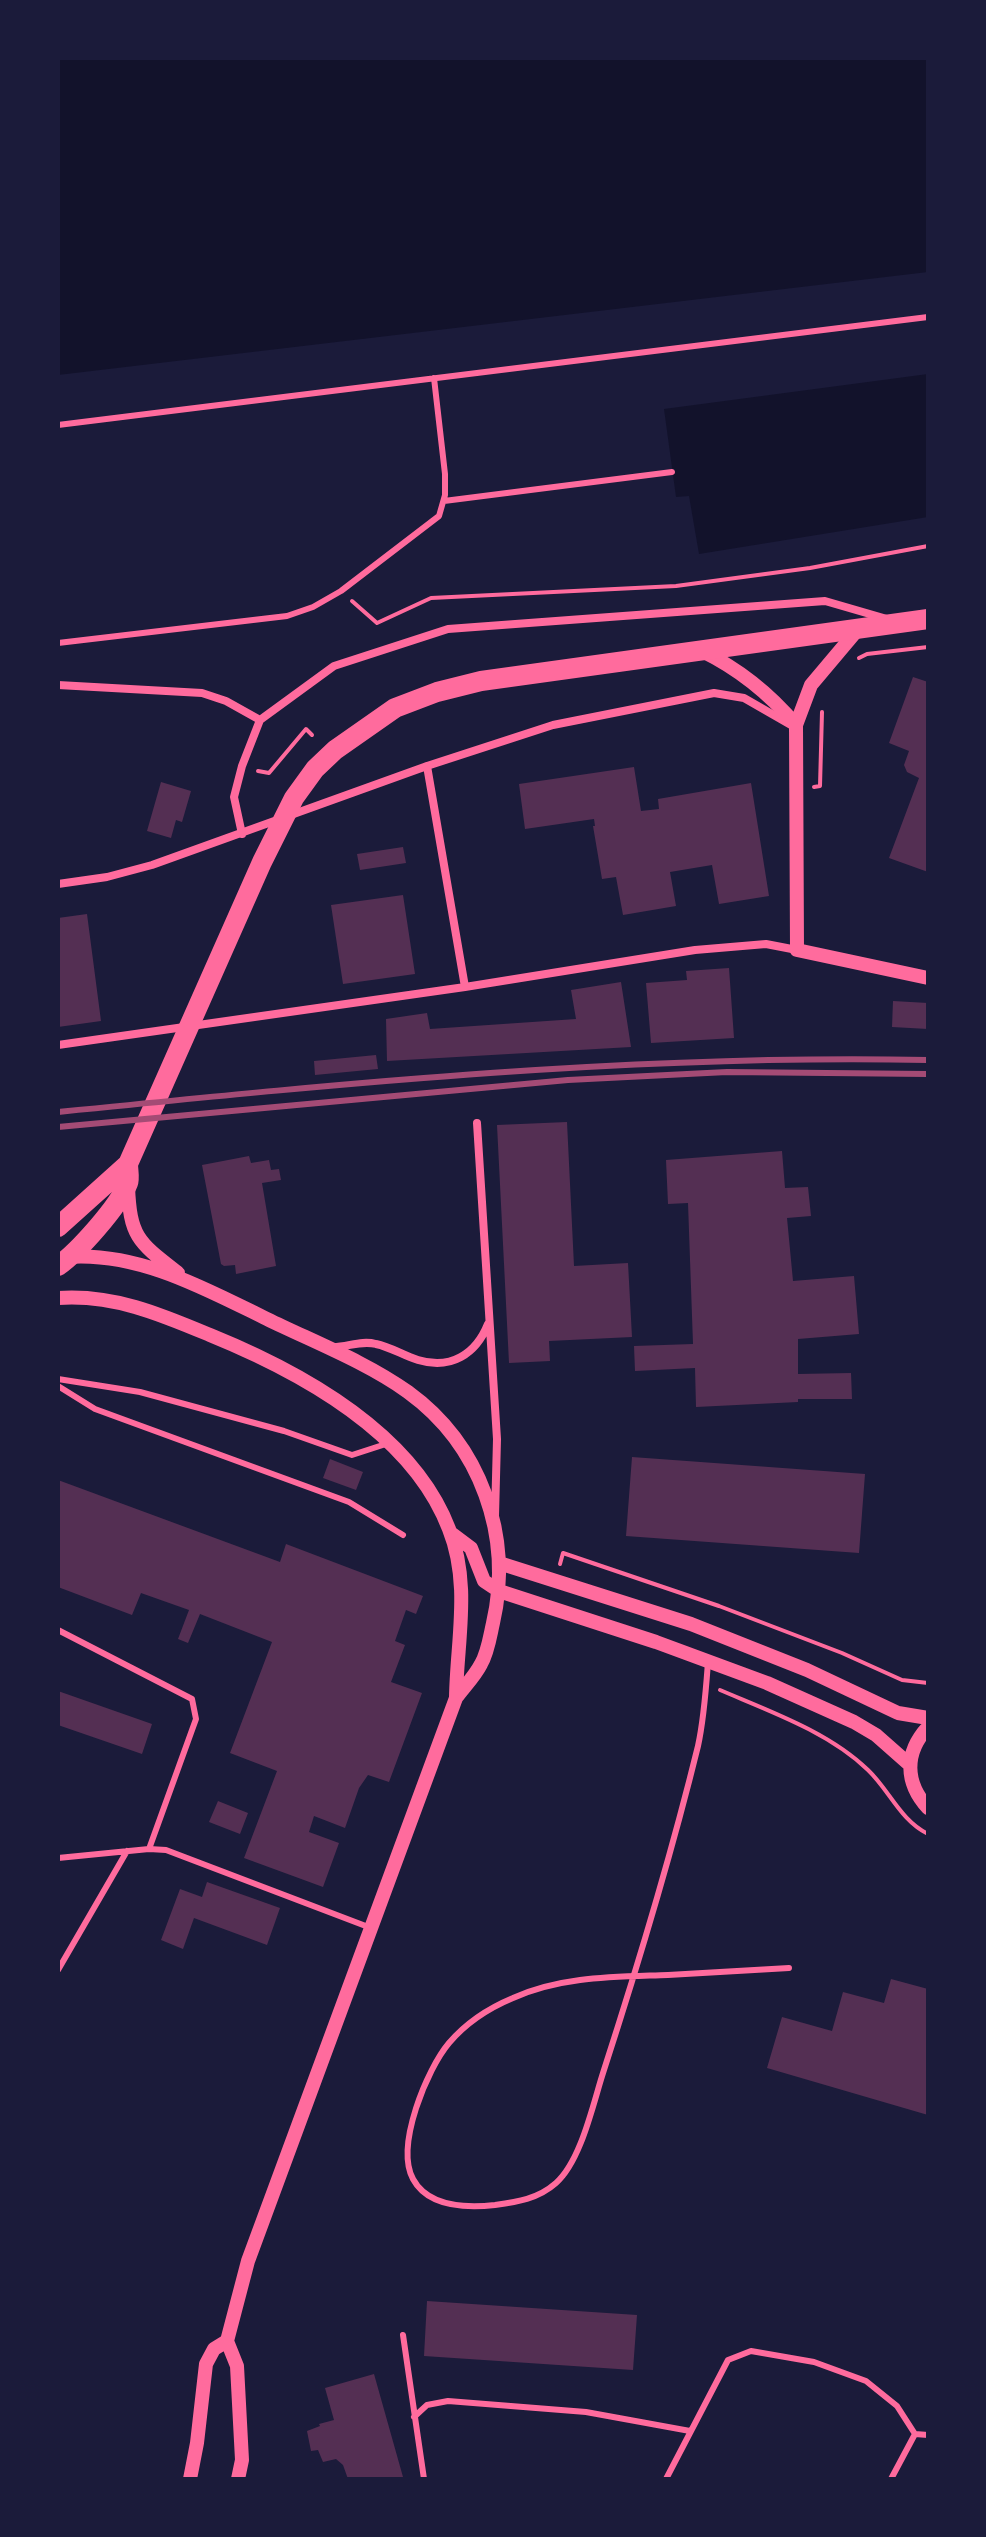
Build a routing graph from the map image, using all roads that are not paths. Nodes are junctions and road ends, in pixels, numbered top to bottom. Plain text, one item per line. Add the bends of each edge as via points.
1 (928, 317) edge
2 (434, 378) junction
3 (58, 425) edge
4 (672, 472) dead end
5 (444, 501) junction
6 (928, 619) edge
7 (903, 623) junction
8 (859, 628) junction
9 (58, 643) edge
10 (702, 651) junction
11 (58, 685) edge
12 (260, 720) junction
13 (796, 725) junction
14 (427, 766) junction
15 (242, 834) junction
16 (58, 884) edge
17 (797, 950) junction
18 (928, 978) edge
19 (465, 987) junction
20 (58, 1045) edge
21 (477, 1123) dead end
22 (128, 1173) junction
23 (58, 1227) edge
24 (62, 1260) edge
25 (188, 1280) junction
26 (58, 1298) edge
27 (488, 1323) junction
28 (324, 1347) junction
29 (58, 1379) edge
30 (58, 1386) edge
31 (389, 1443) junction
32 (495, 1525) junction
33 (451, 1533) junction
34 (403, 1535) dead end
35 (499, 1563) junction
36 (499, 1591) junction
37 (58, 1630) edge
38 (709, 1660) junction
39 (456, 1698) junction
40 (928, 1718) edge
41 (928, 1727) edge
42 (910, 1765) junction
43 (928, 1808) edge
44 (149, 1849) junction
45 (127, 1851) junction
46 (58, 1858) edge
47 (371, 1928) junction
48 (789, 1968) dead end
49 (58, 1970) edge
50 (403, 2335) dead end
51 (227, 2341) junction
52 (414, 2417) junction
53 (690, 2431) junction
54 (915, 2434) junction
55 (928, 2435) edge
56 (190, 2479) edge
57 (238, 2479) edge
58 (424, 2479) edge
59 (666, 2479) edge
60 (891, 2479) edge

1 - 2 lane
2 - 3 lane
2 - 5 lane
4 - 5 lane
5 - 9 lane via 439,516 313,607 287,616
6 - 7 main road
7 - 8 main road
7 - 12 street via 825,601 448,629 334,666
8 - 10 main road
8 - 13 street via 811,685
10 - 13 street via 758,686
10 - 22 main road via 481,681 437,692 395,708 335,750 294,798 262,862
11 - 12 street via 202,693
12 - 15 street via 234,797
13 - 14 street via 744,698 705,694 553,725
13 - 17 street
14 - 15 street
14 - 19 street
15 - 16 street via 128,873
17 - 18 street
17 - 19 street via 766,944 723,947
19 - 20 street
21 - 27 street
22 - 23 main road
22 - 24 main road via 105,1217
22 - 25 street via 132,1228 147,1249
24 - 25 street via 112,1260
25 - 28 street
26 - 31 street via 142,1307 255,1354 339,1402
27 - 28 street via 476,1347 450,1362 416,1360 368,1342
27 - 32 street via 497,1439
28 - 32 street via 390,1380 434,1414 471,1464
29 - 31 lane via 140,1392 352,1455
30 - 34 lane via 95,1409 349,1502
31 - 33 street via 426,1488
32 - 35 street
33 - 36 street via 471,1548 484,1581
33 - 39 street via 462,1587
35 - 36 street
35 - 40 street via 691,1624 898,1713
36 - 38 street
36 - 39 street via 482,1662
37 - 44 lane via 192,1699 196,1719
38 - 42 street via 854,1722
38 - 48 lane via 698,1743 644,1939 588,2119 579,2147 568,2167 559,2181 524,2202 462,2206 439,2201 411,2177 410,2132 435,2062 465,2026 512,1998 563,1982 600,1978 673,1975
39 - 47 street
41 - 42 street
42 - 43 street via 911,1782
44 - 45 lane
44 - 47 lane via 166,1850
45 - 46 lane
45 - 49 lane
47 - 51 street via 248,2261
50 - 52 lane
51 - 56 street via 214,2349 206,2364
51 - 57 street via 237,2366 242,2460
52 - 53 lane via 427,2405 448,2401 586,2412
52 - 58 lane
53 - 54 lane via 728,2360 751,2351 814,2362 866,2381 897,2406
53 - 59 lane
54 - 55 lane
54 - 60 lane

